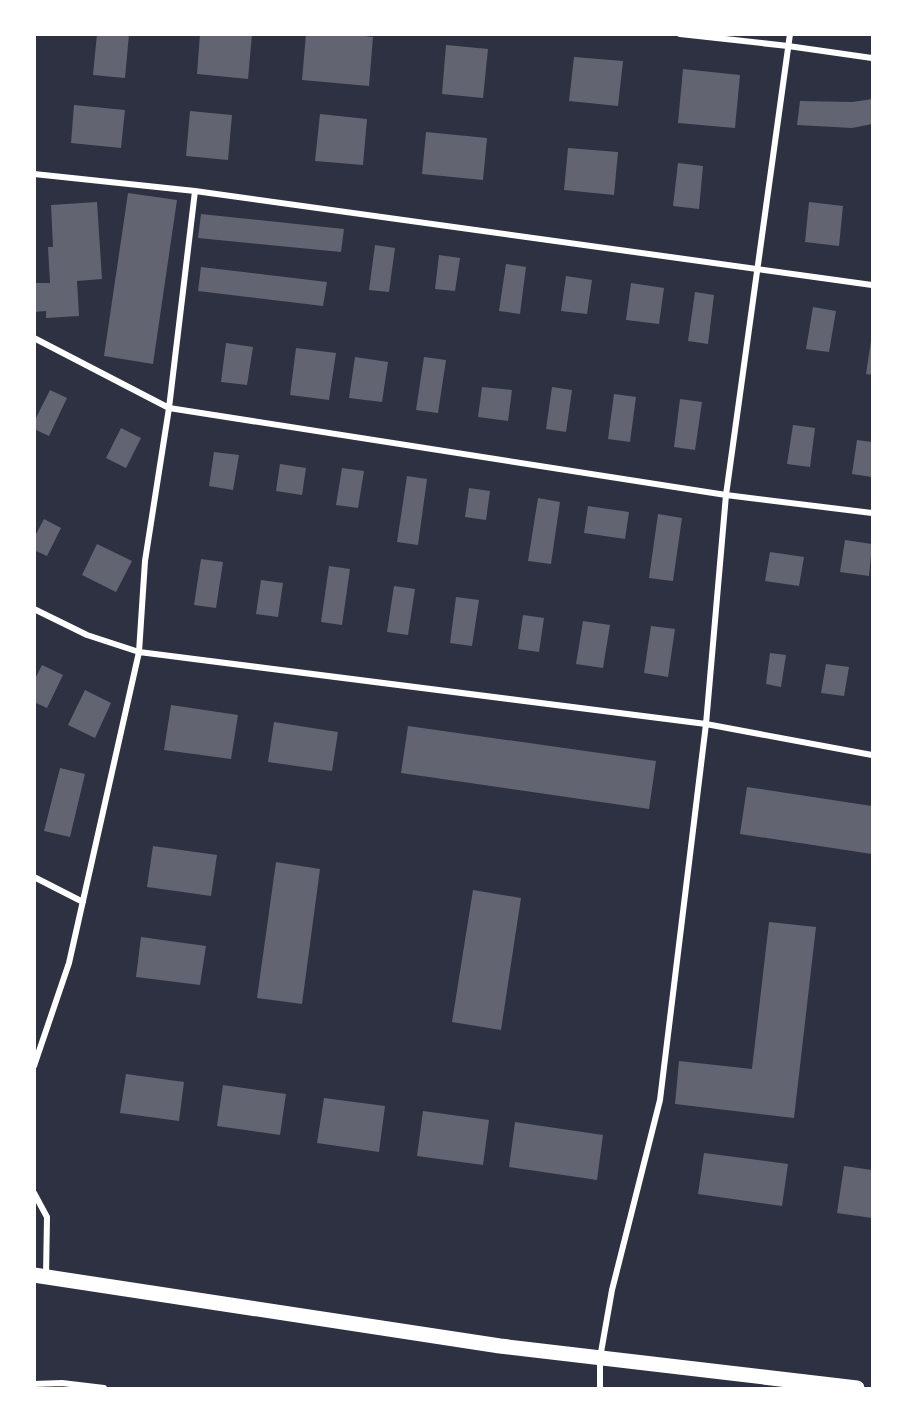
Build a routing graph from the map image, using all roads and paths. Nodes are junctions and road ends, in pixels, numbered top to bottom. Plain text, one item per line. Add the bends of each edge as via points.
1 (680, 34) edge
2 (790, 34) edge
3 (788, 46) junction
4 (873, 58) edge
5 (34, 174) edge
6 (195, 191) junction
7 (756, 269) junction
8 (873, 285) edge
9 (34, 338) edge
10 (169, 408) junction
11 (726, 495) junction
12 (873, 513) edge
13 (34, 609) edge
14 (139, 652) junction
15 (706, 724) junction
16 (873, 755) edge
17 (34, 877) edge
18 (83, 902) junction
19 (34, 1066) edge
20 (34, 1193) edge
21 (40, 1276) edge
22 (600, 1358) junction
23 (34, 1384) edge
24 (104, 1389) edge
25 (600, 1389) edge
26 (856, 1389) edge

1 - 3 street
2 - 3 street
3 - 4 street
3 - 7 street
5 - 6 street
6 - 7 street
6 - 10 street
7 - 8 street
7 - 11 street
9 - 10 street
10 - 11 street
10 - 14 street via 145,561
11 - 12 street
11 - 15 street
13 - 14 street via 87,635
14 - 15 street
14 - 18 street
15 - 16 street
15 - 22 street via 660,1100 612,1290
17 - 18 street
18 - 19 street via 69,963
20 - 21 street via 47,1217
21 - 22 main road
22 - 25 street
22 - 26 main road
23 - 24 street

